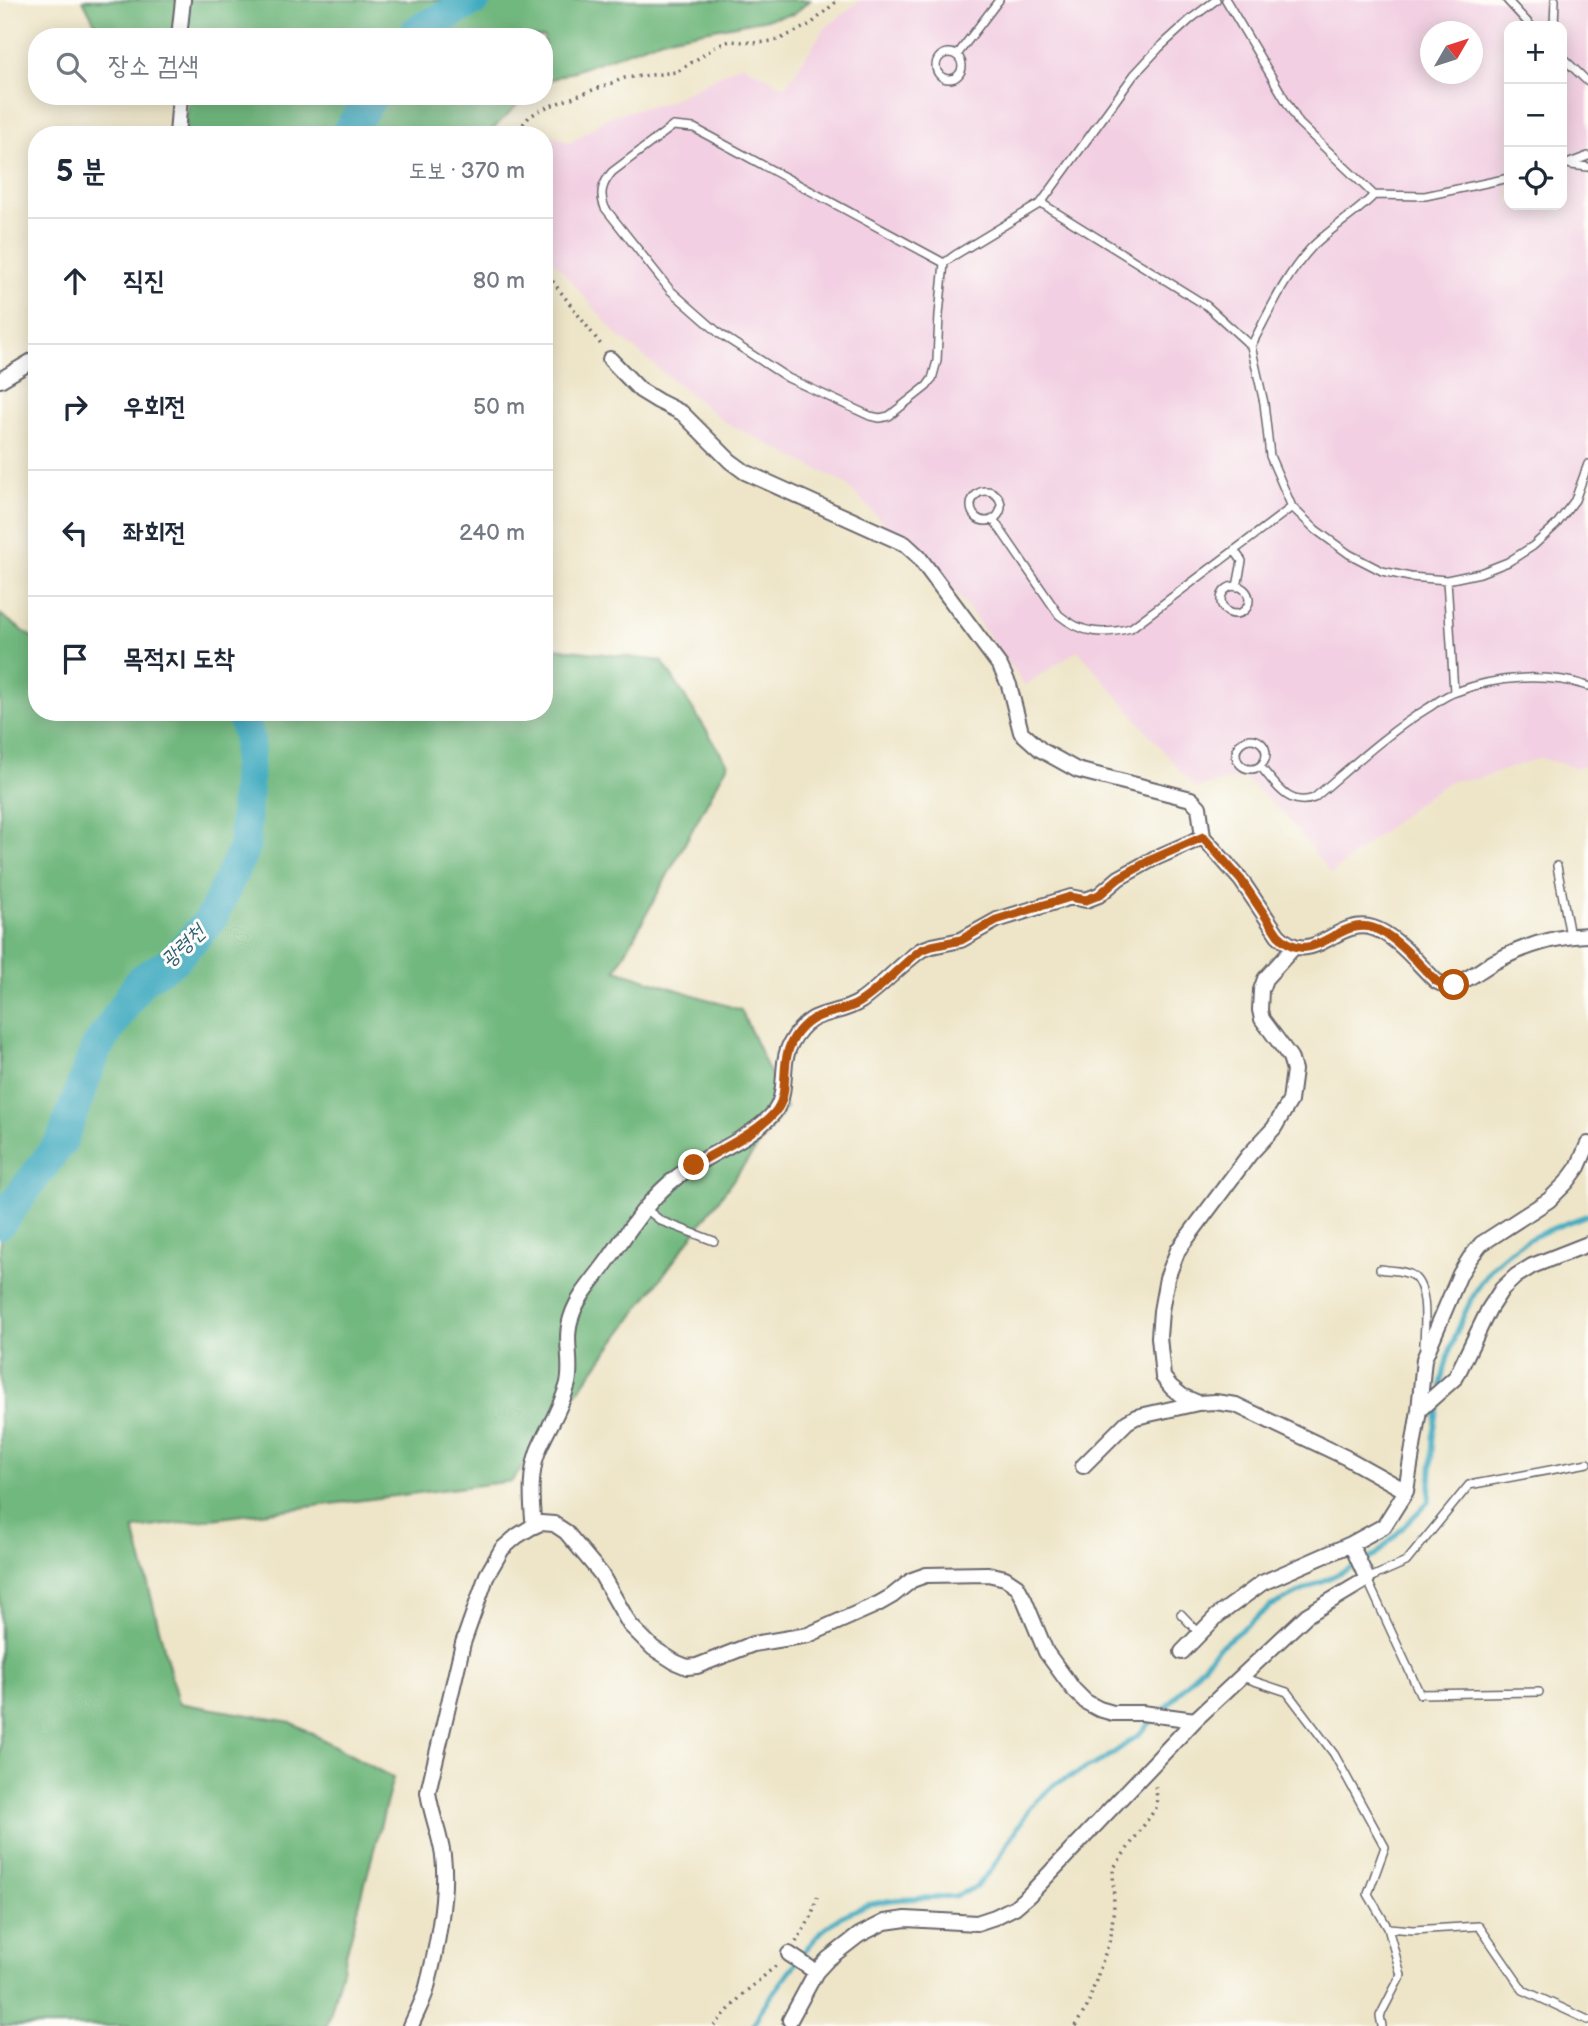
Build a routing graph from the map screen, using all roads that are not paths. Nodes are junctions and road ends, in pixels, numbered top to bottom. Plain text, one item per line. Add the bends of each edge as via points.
1 (183, 0) edge
2 (999, 0) edge
3 (1216, 0) edge
4 (1226, 0) edge
5 (1507, 0) edge
6 (1555, 0) edge
7 (1526, 21) edge
8 (1554, 21) edge
9 (179, 28) edge
10 (957, 55) dead end
11 (1567, 62) edge
12 (1588, 82) edge
13 (179, 105) edge
14 (178, 126) edge
15 (1588, 156) edge
16 (1567, 166) edge
17 (1567, 166) edge
18 (1588, 167) edge
19 (1504, 179) edge
20 (1374, 195) junction
21 (1041, 203) junction
22 (944, 264) junction
23 (1251, 346) junction
24 (610, 359) road end
25 (28, 363) edge
26 (0, 380) edge
27 (1588, 464) edge
28 (1292, 507) junction
29 (993, 519) junction
30 (1234, 550) junction
31 (1447, 580) junction
32 (1237, 587) dead end
33 (1588, 687) edge
34 (1454, 692) junction
35 (1260, 766) junction
36 (1203, 837) junction
37 (1557, 866) dead end
38 (1588, 935) edge
39 (1570, 936) junction
40 (1294, 947) junction
41 (1588, 1144) edge
42 (645, 1209) junction
43 (714, 1241) dead end
44 (1588, 1244) edge
45 (1380, 1269) dead end
46 (1424, 1359) junction
47 (1198, 1402) junction
48 (1419, 1410) junction
49 (1588, 1463) edge
50 (1083, 1466) dead end
51 (1406, 1491) junction
52 (533, 1519) dead end
53 (1351, 1544) junction
54 (1367, 1580) junction
55 (1181, 1614) dead end
56 (1199, 1633) junction
57 (1182, 1652) dead end
58 (1242, 1677) junction
59 (1539, 1692) dead end
60 (1195, 1720) junction
61 (1388, 1928) junction
62 (792, 1956) road end
63 (814, 1970) junction
64 (790, 2020) dead end
65 (1588, 2020) edge
66 (411, 2026) edge
67 (1381, 2026) edge

1 - 9 street
2 - 10 lane
3 - 21 lane via 1134,75
4 - 20 lane via 1299,124
5 - 7 lane
6 - 8 lane
11 - 12 lane
13 - 14 street
15 - 16 lane
17 - 18 lane
19 - 20 lane via 1425,196
20 - 23 lane via 1312,246 1280,290
21 - 22 lane
21 - 23 lane via 1207,306
22 - 22 lane via 694,128 673,126 665,131 612,172 601,190 605,208 662,280 710,326 788,378 870,416 889,416 932,379
23 - 28 lane via 1270,456
24 - 36 street via 640,390 682,414 745,472 905,544 1000,666 1021,732 1041,750 1077,770 1191,799 1199,807
25 - 26 street
27 - 31 lane via 1575,500 1532,546 1508,562
28 - 30 lane
28 - 31 lane via 1349,554 1382,570 1410,578
29 - 29 lane via 1000,512 999,498 987,491 978,493 970,505 974,515 983,521
29 - 30 lane via 1059,615 1072,626 1089,631 1111,633 1131,628
30 - 32 lane via 1242,561
31 - 34 lane
33 - 34 lane via 1572,681 1529,678
34 - 35 lane via 1415,715 1314,798 1294,800
35 - 35 lane via 1266,758 1265,748 1253,739 1243,741 1236,754 1239,763 1247,768
36 - 40 street via 1241,880 1278,935
36 - 42 street via 1153,859 1099,895 1086,900 1070,897 996,920 961,940 921,950 863,1000 810,1020 790,1044 778,1108 753,1131 677,1176
37 - 39 lane
38 - 39 street
39 - 40 street via 1523,948 1454,985 1436,981 1394,940 1371,927 1349,929 1316,946
40 - 47 street via 1265,979 1260,1010 1290,1057 1294,1070 1290,1101 1178,1250 1167,1278 1159,1337 1163,1377 1182,1396
41 - 46 street via 1578,1167 1549,1200 1481,1244 1470,1258
42 - 43 lane via 661,1221
42 - 52 street via 571,1316 568,1382 536,1461 531,1486
44 - 48 street via 1532,1266 1502,1289 1456,1377
45 - 46 lane via 1406,1273 1421,1287
46 - 48 street
47 - 50 street via 1127,1422
47 - 51 street via 1236,1405
48 - 51 street
49 - 54 lane via 1469,1485 1406,1562
51 - 53 street via 1384,1526
53 - 54 street
53 - 56 street via 1262,1583
54 - 58 street via 1307,1615
54 - 59 lane via 1420,1694
55 - 56 lane
56 - 57 street
58 - 60 street
58 - 61 lane via 1287,1692 1334,1754 1385,1847 1368,1894
60 - 63 street via 1015,1907 977,1923 885,1922 845,1944
60 - 66 street via 1113,1713 1086,1702 1046,1652 1017,1586 988,1574 926,1575 878,1604 808,1635 753,1644 687,1667 653,1648 630,1625 609,1585 566,1532 541,1523 502,1549 487,1575 458,1662 428,1792 443,1858 440,1918 425,1993
61 - 65 lane via 1479,1926 1523,1990
61 - 67 lane via 1401,1975 1381,2016
62 - 63 street
63 - 64 street

